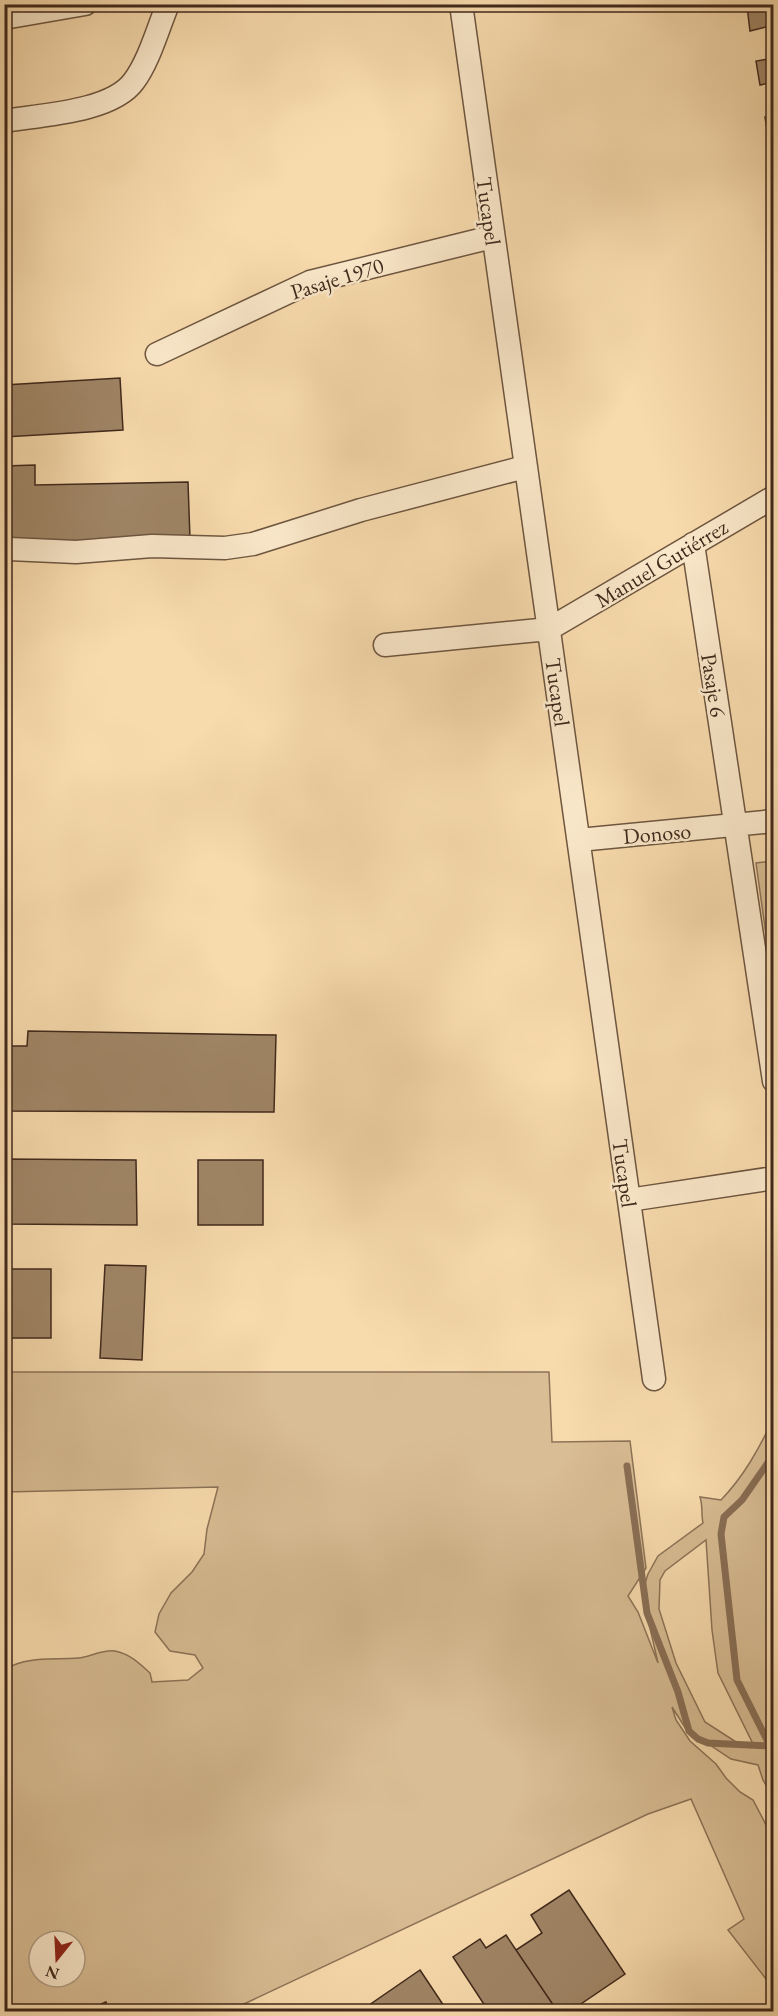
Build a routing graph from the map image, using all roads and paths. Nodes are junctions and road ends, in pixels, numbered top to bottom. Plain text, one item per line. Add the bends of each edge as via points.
1 (85, 4) edge
2 (168, 4) edge
3 (461, 4) edge
4 (4, 18) edge
5 (4, 121) edge
6 (492, 237) junction
7 (157, 354) dead end
8 (525, 467) junction
9 (774, 496) edge
10 (693, 544) junction
11 (9, 549) dead end
12 (549, 629) junction
13 (385, 645) dead end
14 (774, 821) edge
15 (736, 825) junction
16 (579, 840) junction
17 (774, 1081) edge
18 (774, 1178) edge
19 (629, 1200) junction
20 (654, 1379) dead end

1 - 4 street
2 - 5 street via 141,70 120,96 95,106
3 - 6 street, Tucapel
6 - 7 street, Pasaje 1970 via 310,282
6 - 8 street, Tucapel
8 - 11 street via 360,510 253,544 76,552
8 - 12 street, Tucapel
9 - 10 street, Manuel Gutiérrez
10 - 12 street, Manuel Gutiérrez
10 - 15 street, Pasaje 6
12 - 13 street
12 - 16 street, Tucapel
14 - 15 street, Donoso
15 - 16 street, Donoso
15 - 17 street, Pasaje 6
16 - 19 street, Tucapel
18 - 19 street
19 - 20 street, Tucapel

